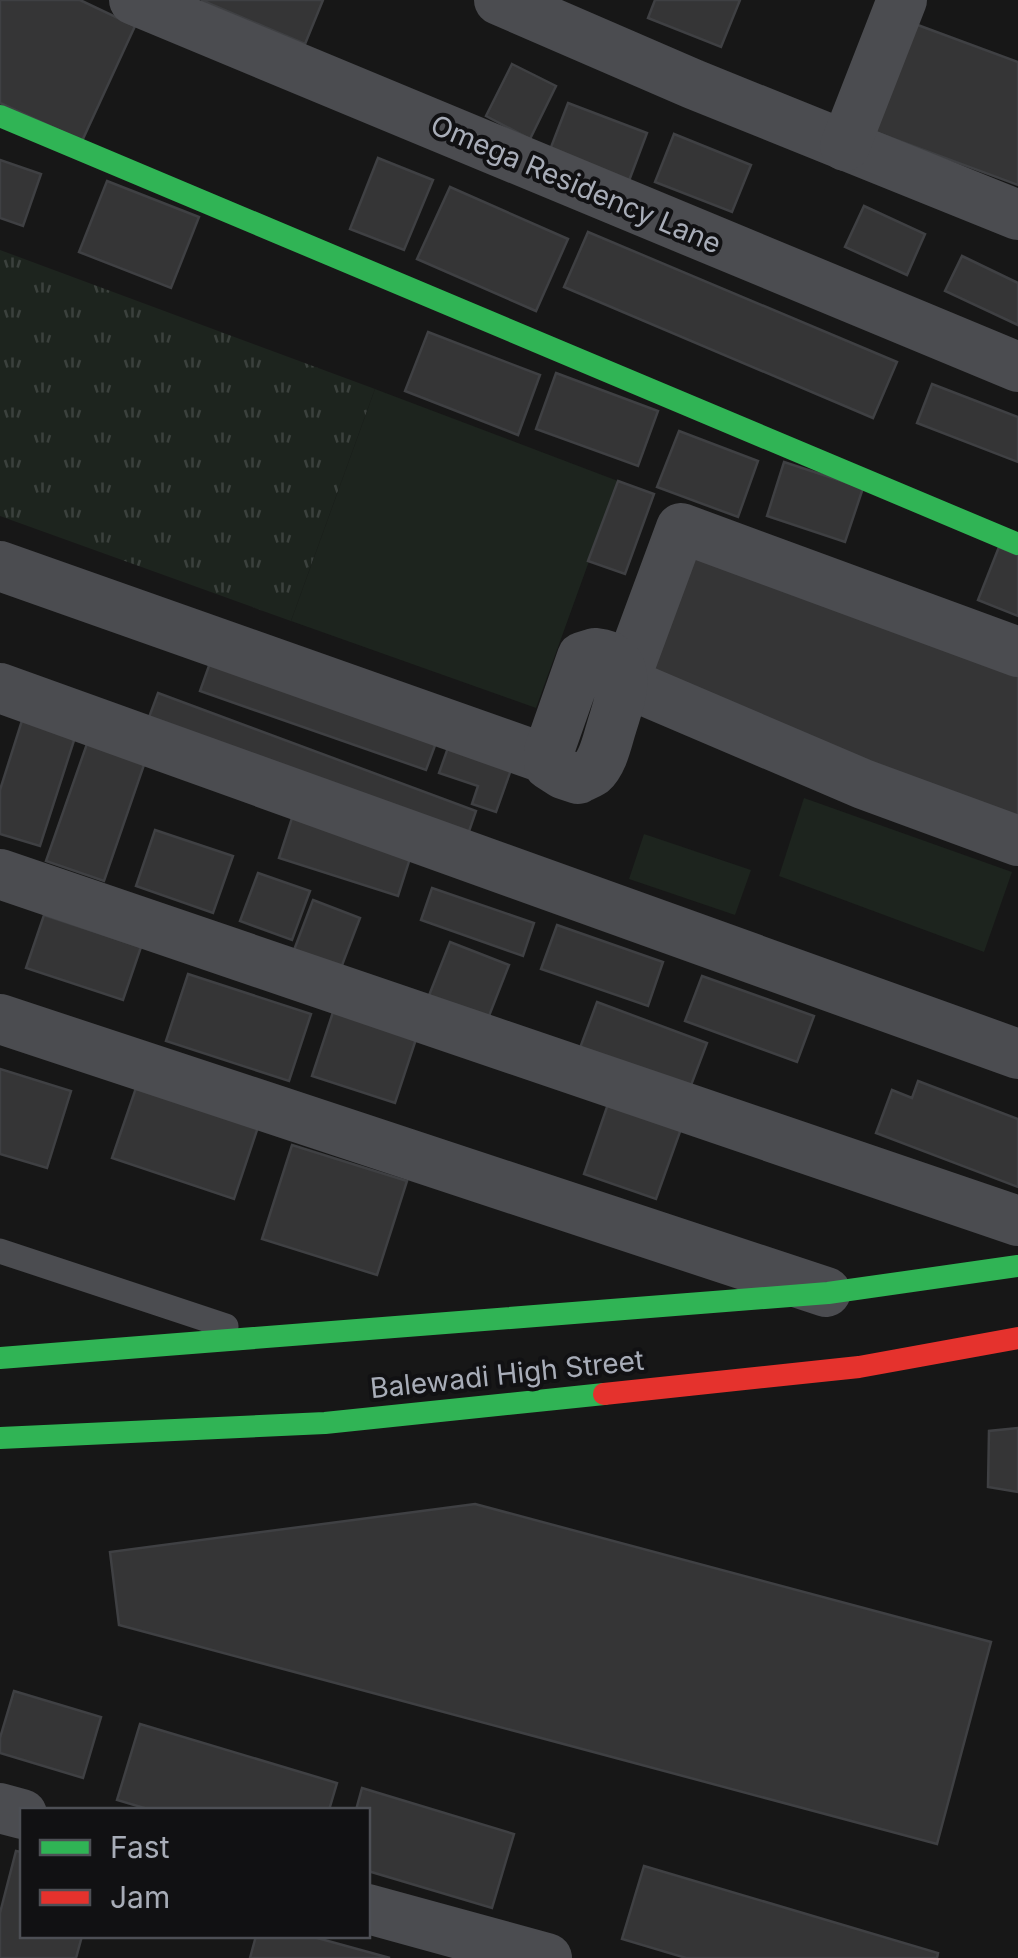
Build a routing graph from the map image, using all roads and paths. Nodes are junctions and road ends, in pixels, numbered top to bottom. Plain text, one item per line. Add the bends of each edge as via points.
1 (134, 0) edge
2 (498, 0) edge
3 (902, 0) edge
4 (0, 116) edge
5 (845, 146) junction
6 (1018, 215) edge
7 (1018, 367) edge
8 (1018, 544) edge
9 (0, 566) edge
10 (1018, 652) edge
11 (624, 682) junction
12 (0, 688) edge
13 (1018, 841) edge
14 (0, 874) edge
15 (0, 1019) edge
16 (1018, 1054) edge
17 (1018, 1221) edge
18 (0, 1251) edge
19 (1018, 1266) edge
20 (828, 1293) junction
21 (1018, 1338) edge
22 (264, 1339) junction
23 (0, 1358) edge
24 (0, 1438) edge
25 (370, 1910) edge
26 (547, 1958) edge

1 - 7 street, Omega Residency Lane
2 - 5 street
3 - 5 street
4 - 8 street
5 - 6 street
9 - 11 street via 549,760 578,779 592,772 604,752
10 - 11 street via 682,528
11 - 13 street via 862,784
12 - 16 street
14 - 17 street
15 - 20 street
18 - 22 lane
19 - 20 street, Balewadi High Street
20 - 22 street, Balewadi High Street
21 - 24 street, Balewadi High Street via 860,1367 325,1423
22 - 23 street, Balewadi High Street
25 - 26 street

